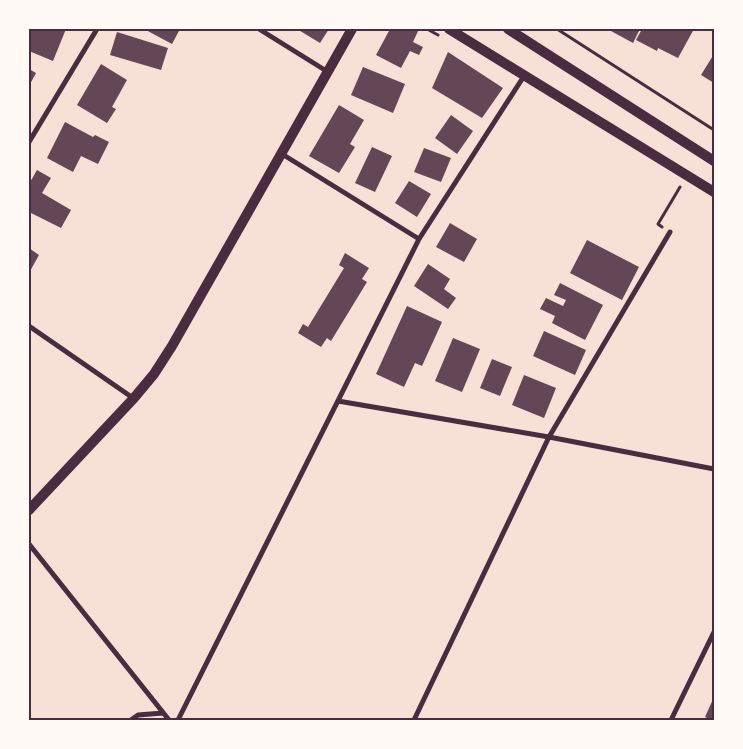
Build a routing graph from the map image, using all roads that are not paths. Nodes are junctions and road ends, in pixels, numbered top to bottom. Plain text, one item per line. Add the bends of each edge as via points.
1 (97, 29) edge
2 (259, 29) edge
3 (352, 29) edge
4 (449, 29) edge
5 (508, 29) edge
6 (328, 72) junction
7 (524, 76) junction
8 (29, 142) edge
9 (281, 154) junction
10 (714, 161) edge
11 (714, 192) edge
12 (670, 232) road end
13 (419, 239) junction
14 (29, 326) edge
15 (134, 398) junction
16 (338, 402) junction
17 (549, 437) junction
18 (714, 469) edge
19 (29, 510) edge
20 (29, 544) edge
21 (714, 632) edge
22 (163, 712) junction
23 (131, 720) edge
24 (169, 720) edge
25 (178, 720) edge
26 (414, 720) edge
27 (671, 720) edge

1 - 8 street
2 - 6 street
3 - 6 main road
4 - 7 main road
5 - 10 main road
6 - 9 main road
7 - 11 main road
7 - 13 street
9 - 13 street
9 - 15 main road via 172,346
12 - 17 street
13 - 16 street
14 - 15 street
15 - 19 main road
16 - 17 street
16 - 25 street
17 - 18 street
17 - 26 street
20 - 22 street
21 - 27 street
22 - 23 street via 138,715
22 - 24 street

